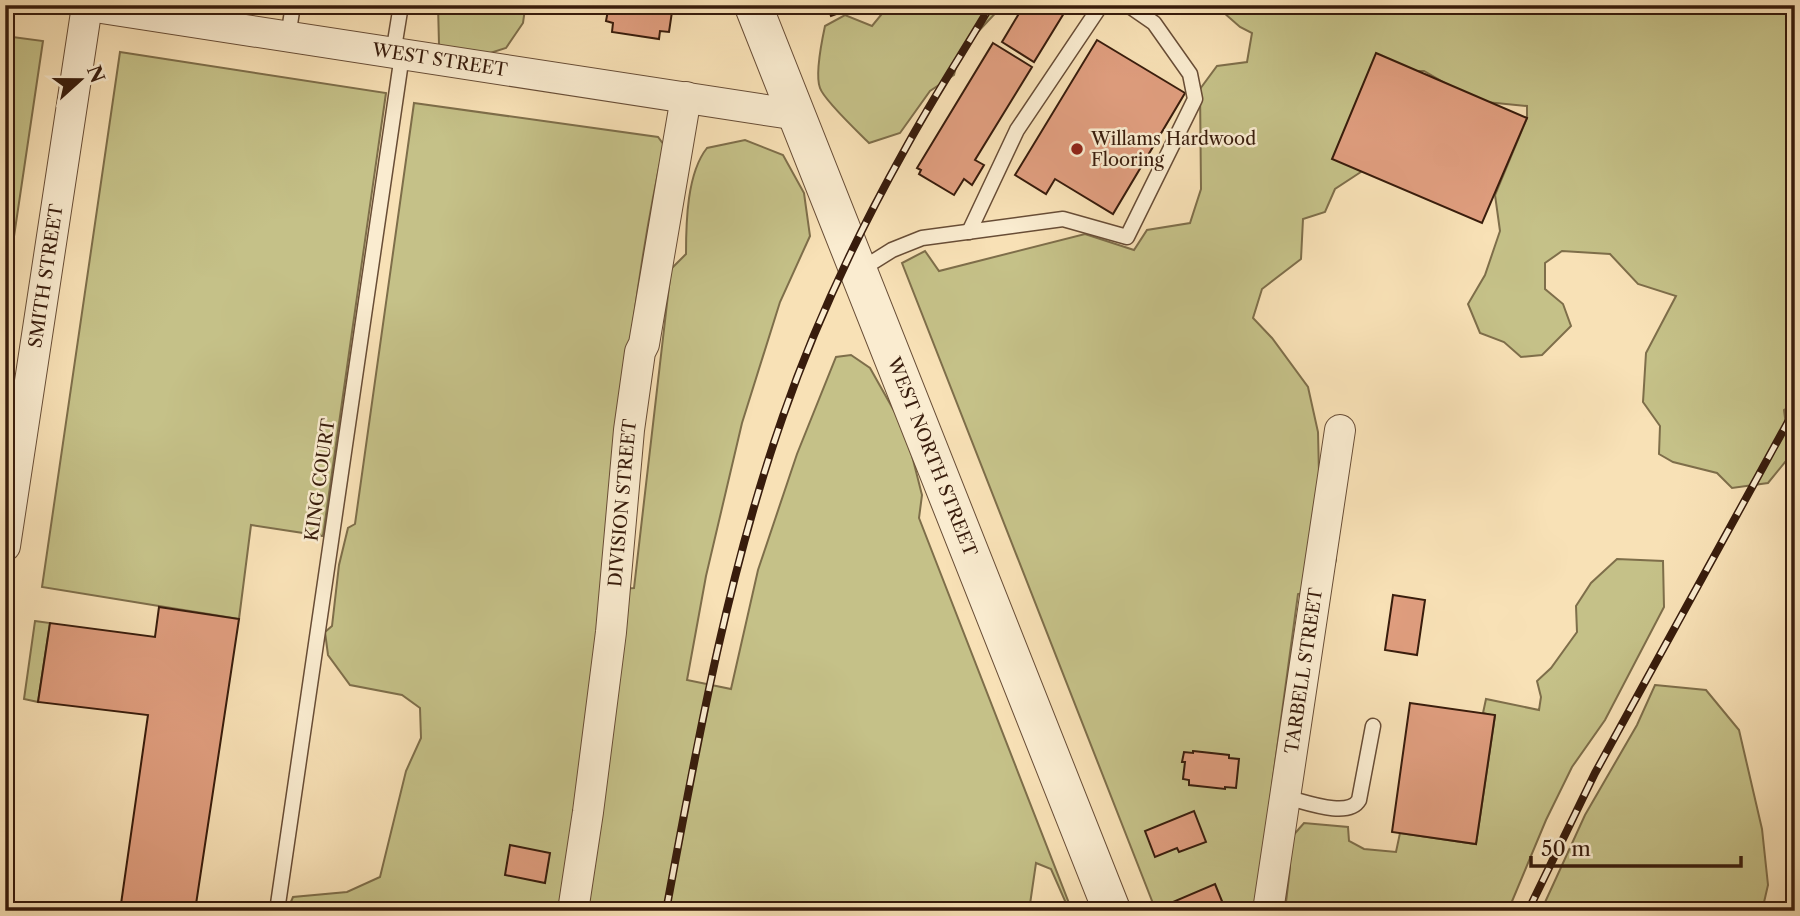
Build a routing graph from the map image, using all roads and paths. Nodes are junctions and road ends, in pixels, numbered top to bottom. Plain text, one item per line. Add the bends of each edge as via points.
1 (82, 5) edge
2 (293, 5) edge
3 (401, 5) edge
4 (753, 5) edge
5 (1101, 5) edge
6 (1128, 5) edge
7 (87, 6) edge
8 (288, 37) junction
9 (397, 54) junction
10 (686, 97) junction
11 (798, 115) junction
12 (969, 232) junction
13 (860, 270) junction
14 (1339, 430) dead end
15 (5, 546) edge
16 (1373, 726) dead end
17 (1285, 797) junction
18 (277, 911) edge
19 (573, 911) edge
20 (1112, 911) edge
21 (1268, 911) edge

1 - 7 street, WEST STREET
2 - 8 lane
3 - 9 lane, KING COURT
4 - 11 street, WEST NORTH STREET
5 - 12 lane via 1017,130
6 - 12 lane via 1154,23 1190,74 1195,99 1127,237 1063,219
7 - 8 street, WEST STREET
7 - 15 street, SMITH STREET
8 - 9 street, WEST STREET
9 - 10 street, WEST STREET
9 - 18 lane, KING COURT
10 - 11 street, WEST STREET
10 - 19 street, DIVISION STREET via 629,430 611,632
11 - 13 street, WEST NORTH STREET
12 - 13 lane via 922,238
13 - 20 street, WEST NORTH STREET
14 - 17 street, TARBELL STREET
16 - 17 lane via 1356,805 1344,810
17 - 21 street, TARBELL STREET

